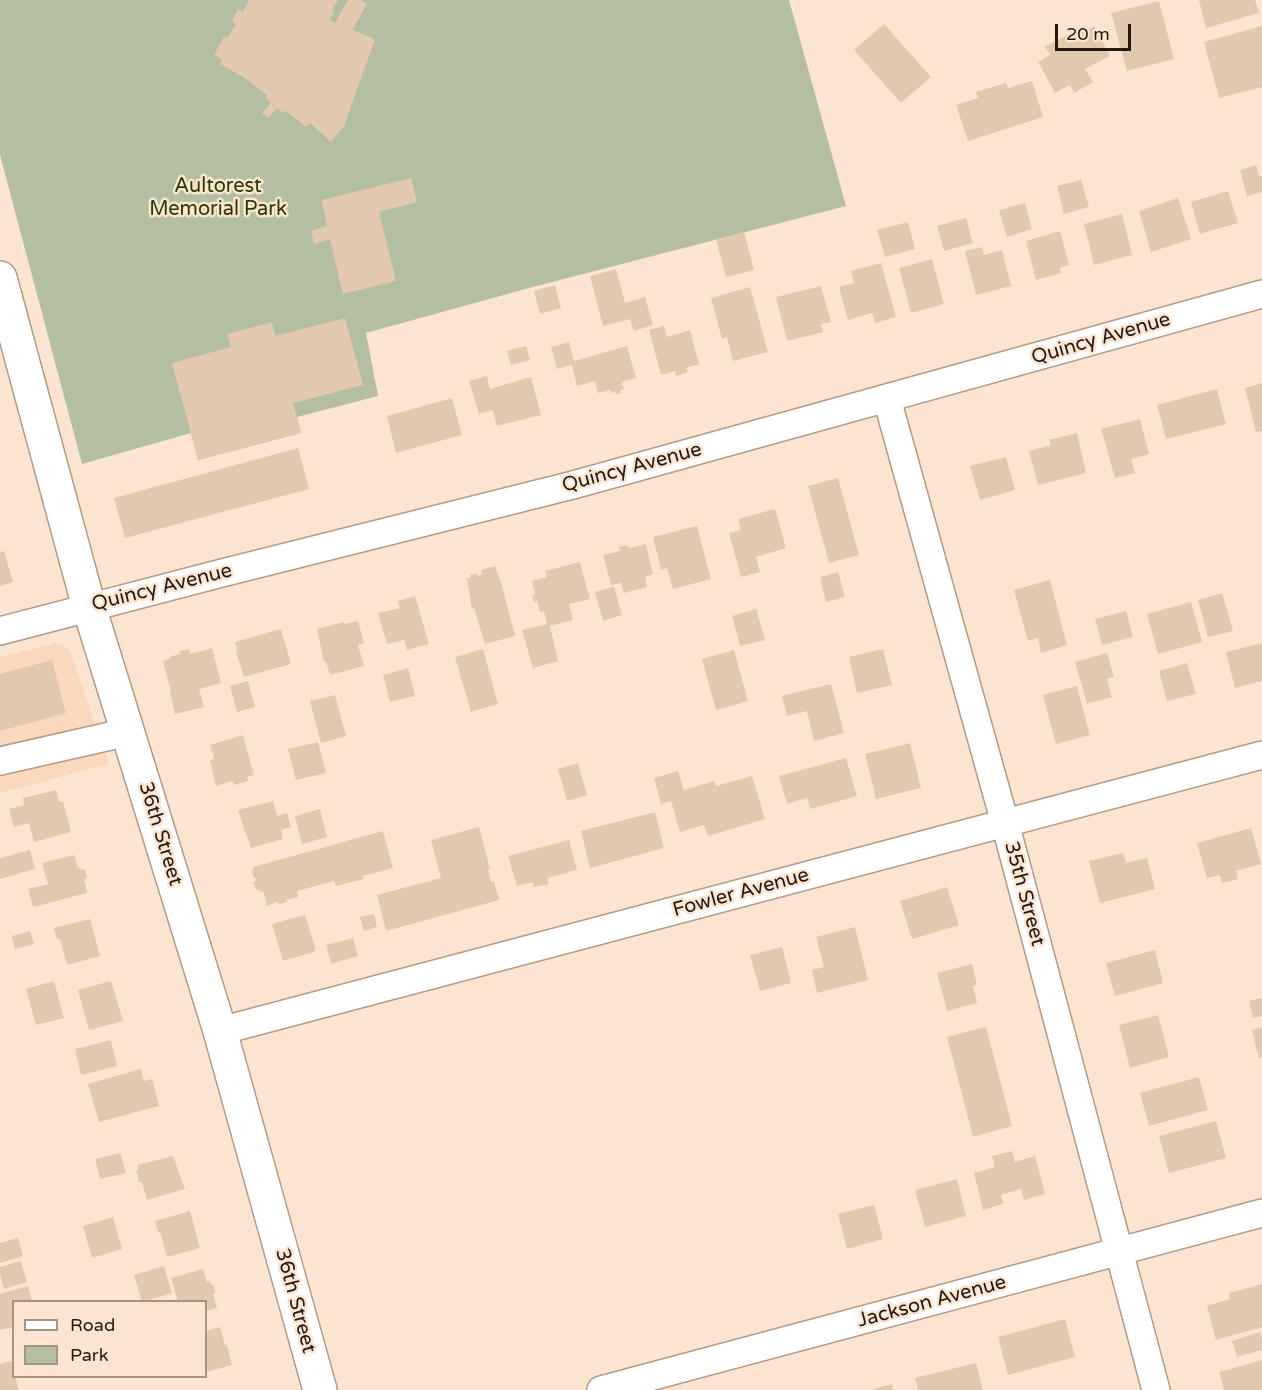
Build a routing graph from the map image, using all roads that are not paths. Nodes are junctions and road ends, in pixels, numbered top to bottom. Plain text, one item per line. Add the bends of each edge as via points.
1 (1262, 294) edge
2 (2, 296) edge
3 (887, 399) junction
4 (89, 607) junction
5 (0, 631) edge
6 (128, 732) junction
7 (1262, 755) edge
8 (0, 761) edge
9 (1005, 823) junction
10 (220, 1031) junction
11 (1262, 1213) edge
12 (1119, 1251) junction
13 (320, 1390) edge
14 (601, 1390) edge
15 (1156, 1390) edge

1 - 3 street, Quincy Avenue
2 - 4 main road, 36th Street
3 - 4 street, Quincy Avenue via 573,485
3 - 9 street, 35th Street
4 - 5 street, Quincy Avenue
4 - 6 main road, 36th Street
6 - 8 street
6 - 10 main road, 36th Street
7 - 9 street, Fowler Avenue
9 - 10 street, Fowler Avenue
9 - 12 street, 35th Street
10 - 13 main road, 36th Street
11 - 12 street, Jackson Avenue
12 - 14 street, Jackson Avenue
12 - 15 street, 35th Street

